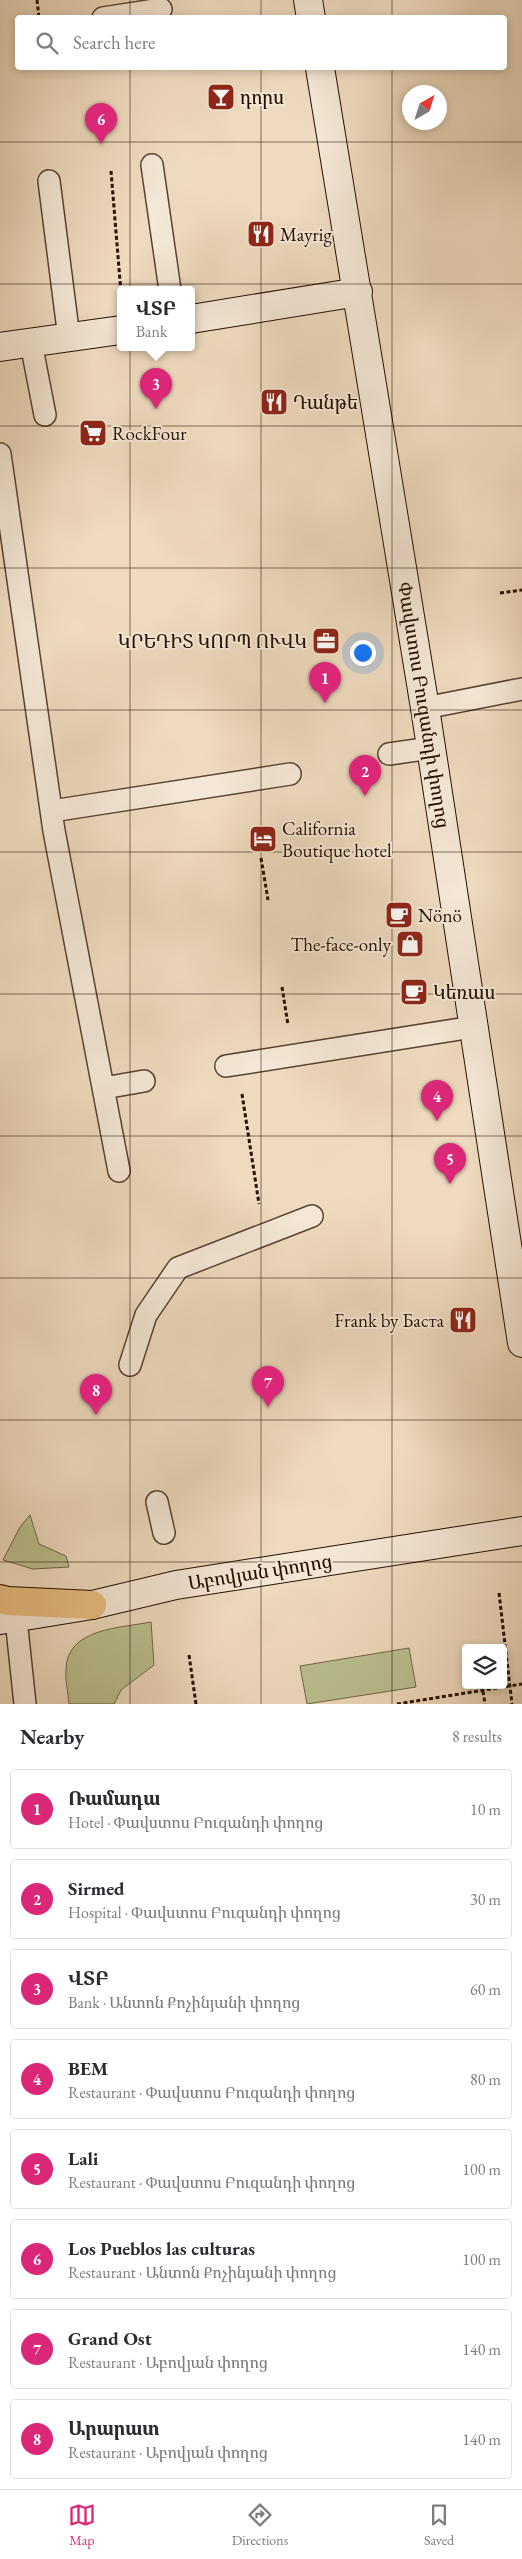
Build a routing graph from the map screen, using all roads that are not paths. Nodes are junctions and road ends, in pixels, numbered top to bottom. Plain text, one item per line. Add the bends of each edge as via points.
1 (308, 0) edge
2 (161, 9) dead end
3 (122, 15) edge
4 (310, 15) edge
5 (320, 70) edge
6 (152, 165) dead end
7 (49, 180) dead end
8 (169, 286) edge
9 (358, 292) junction
10 (195, 318) edge
11 (117, 331) edge
12 (69, 338) junction
13 (31, 343) junction
14 (0, 348) edge
15 (45, 415) dead end
16 (0, 454) edge
17 (522, 689) edge
18 (425, 708) junction
19 (431, 748) junction
20 (389, 754) dead end
21 (290, 774) dead end
22 (52, 811) junction
23 (474, 1027) junction
24 (232, 1065) road end
25 (144, 1081) dead end
26 (104, 1088) junction
27 (119, 1171) dead end
28 (312, 1216) dead end
29 (522, 1343) edge
30 (130, 1365) dead end
31 (157, 1502) dead end
32 (522, 1531) edge
33 (164, 1533) dead end
34 (92, 1605) joint
35 (5, 1613) edge
36 (25, 1704) edge

1 - 4 street
2 - 3 lane
5 - 9 street, Փավստոս Բուզանդի փողոց
6 - 8 lane
7 - 12 lane
9 - 10 street
9 - 18 street, Փավստոս Բուզանդի փողոց
11 - 12 street
12 - 13 street
13 - 14 street
13 - 15 lane
16 - 22 lane
17 - 18 lane
18 - 19 street, Փավստոս Բուզանդի փողոց
19 - 20 lane
19 - 23 street, Փավստոս Բուզանդի փողոց
21 - 22 lane
22 - 26 lane
23 - 24 lane
23 - 29 street, Փավստոս Բուզանդի փողոց
25 - 26 lane
26 - 27 lane
28 - 30 lane via 178,1268 146,1315
31 - 33 lane
32 - 34 street, Աբովյան փողոց via 176,1585
34 - 35 main road via 8,1601
35 - 36 lane

